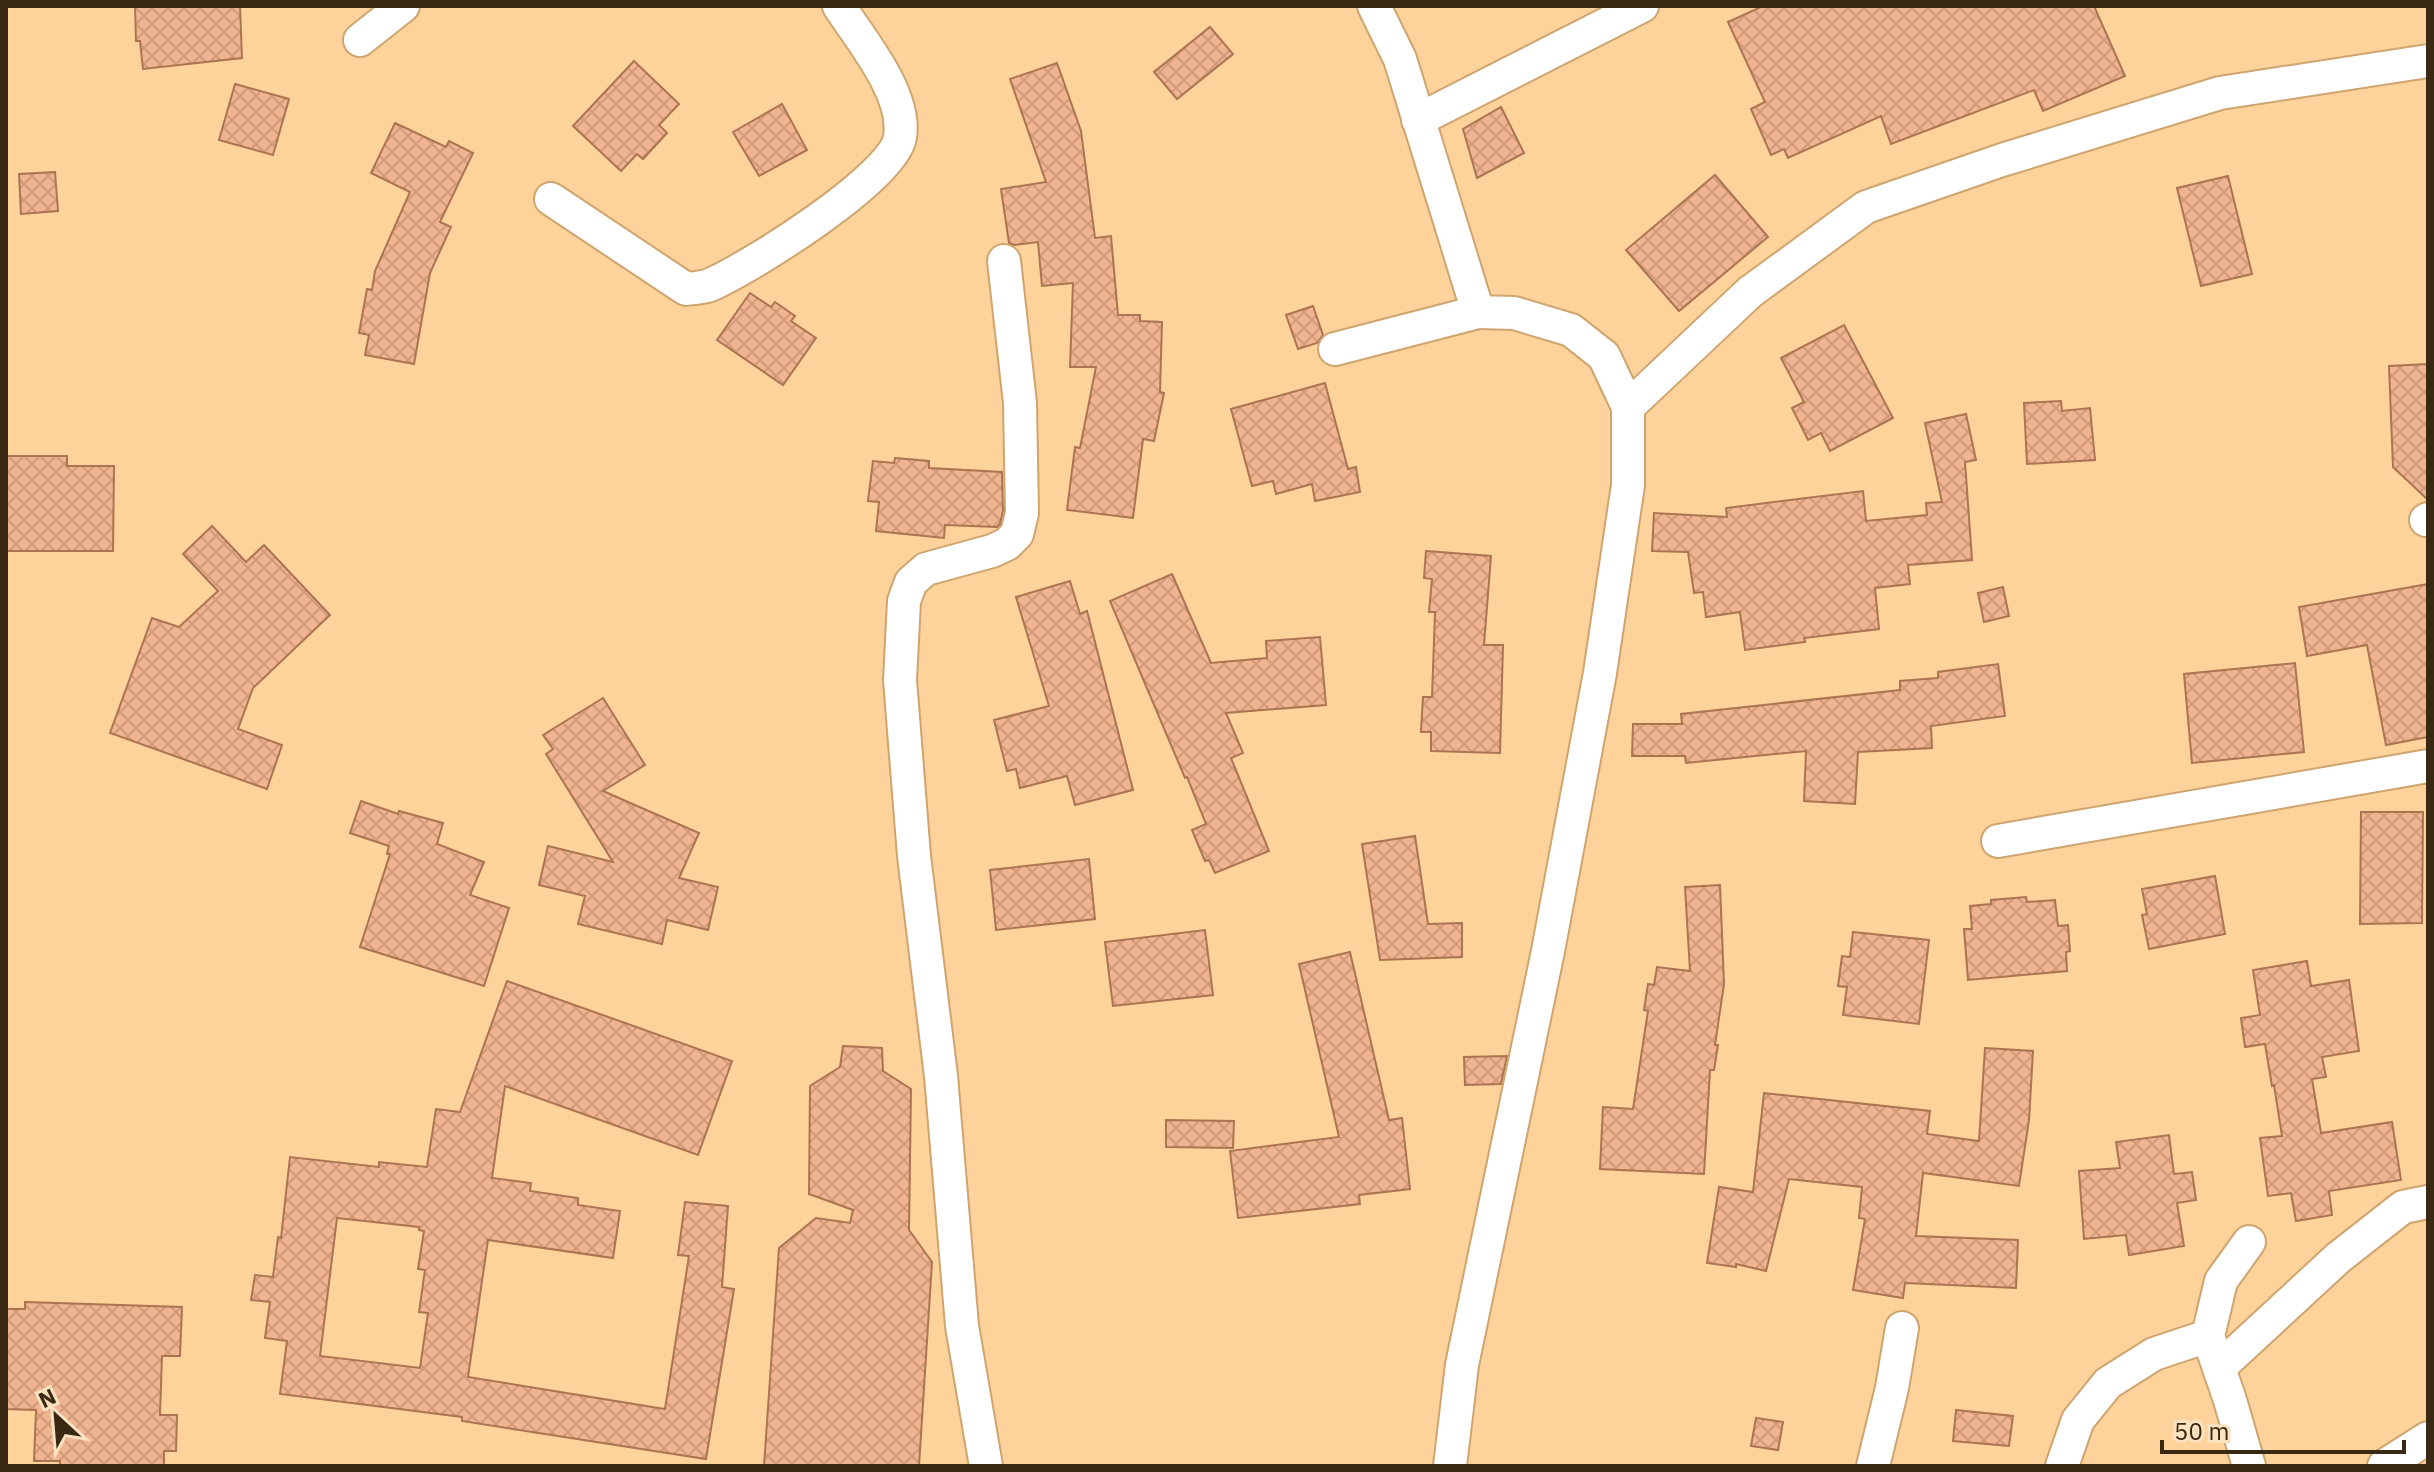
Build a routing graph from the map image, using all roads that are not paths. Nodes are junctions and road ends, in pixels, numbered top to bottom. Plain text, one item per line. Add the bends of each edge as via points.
1 (403, 6) edge
2 (839, 6) edge
3 (1374, 6) edge
4 (1642, 6) edge
5 (360, 40) dead end
6 (2428, 61) edge
7 (1418, 120) junction
8 (551, 199) dead end
9 (1004, 261) dead end
10 (1478, 312) junction
11 (1335, 349) dead end
12 (1628, 407) junction
13 (2428, 766) edge
14 (1998, 841) dead end
15 (2428, 1202) edge
16 (2249, 1242) dead end
17 (1902, 1328) dead end
18 (2208, 1336) junction
19 (2219, 1368) junction
20 (2428, 1438) edge
21 (986, 1466) edge
22 (1450, 1466) edge
23 (1873, 1466) edge
24 (2062, 1466) edge
25 (2249, 1466) edge
26 (2384, 1466) edge

1 - 5 street
2 - 8 street via 886,79 898,107 900,139 880,168 829,212 745,268 686,289
3 - 7 street via 1400,59
4 - 7 street
6 - 12 street via 2220,93 1866,207 1750,292
7 - 10 street
9 - 21 street via 1020,403 1022,513 1017,534 992,551 926,569 911,582 904,601 900,680 962,1326
10 - 11 street
10 - 12 street via 1514,313 1571,330 1604,356
12 - 22 street via 1628,485 1600,673 1462,1365
13 - 14 street
15 - 19 street via 2403,1207 2338,1258
16 - 18 street via 2221,1281
17 - 23 street
18 - 19 street
18 - 24 street via 2154,1354 2108,1383 2078,1420
19 - 25 street
20 - 26 street

